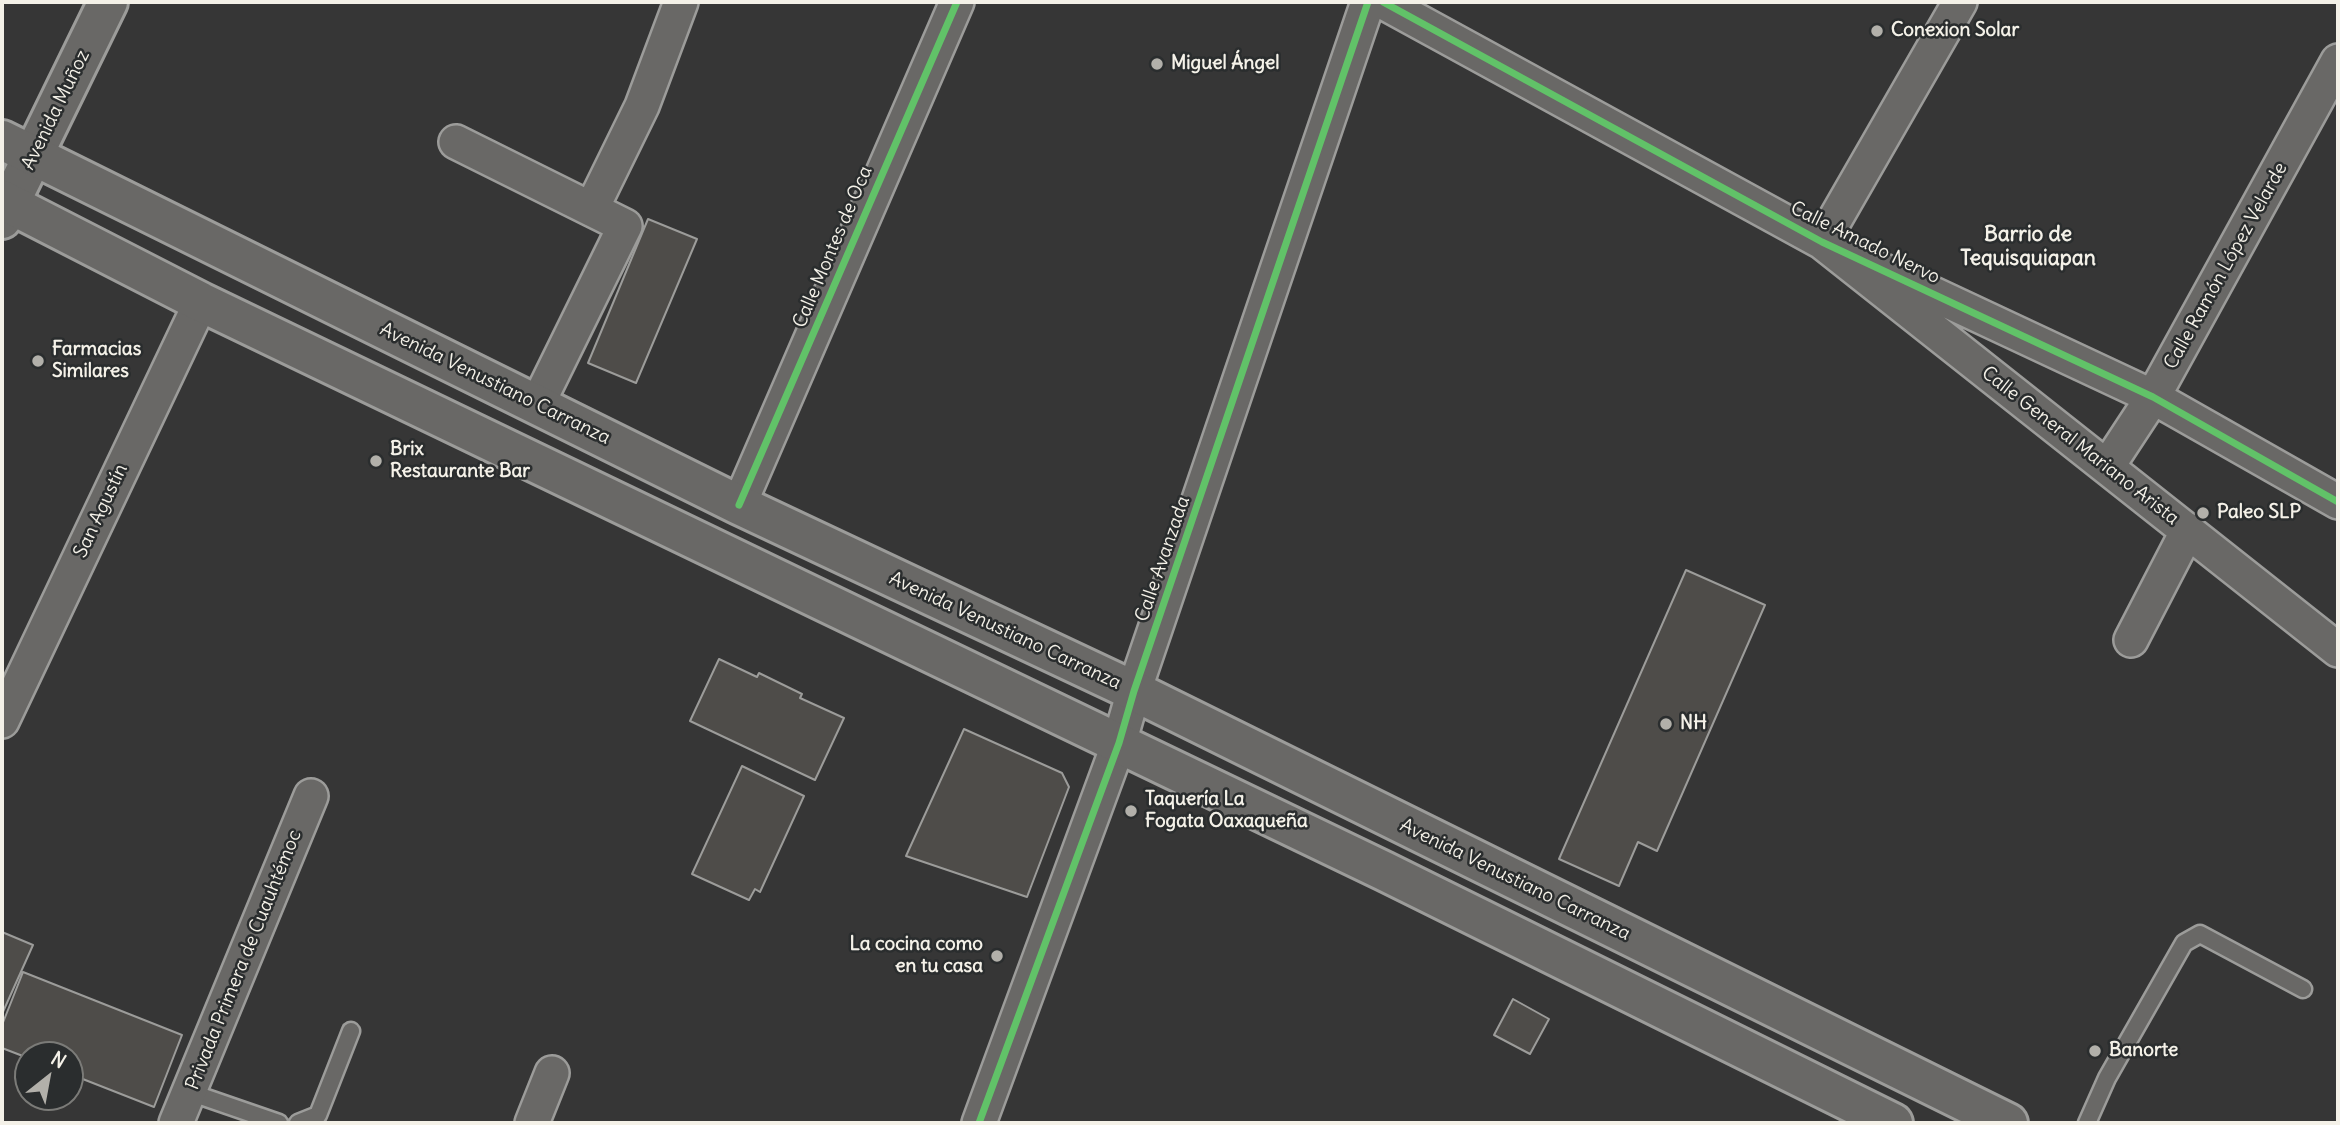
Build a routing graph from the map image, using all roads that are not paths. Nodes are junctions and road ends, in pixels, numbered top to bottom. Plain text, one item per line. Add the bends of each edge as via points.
1 (108, 2) edge
2 (681, 2) edge
3 (957, 2) edge
4 (1368, 2) edge
5 (1383, 2) edge
6 (1960, 2) edge
7 (2338, 61) edge
8 (456, 142) dead end
9 (18, 148) edge
10 (4, 207) edge
11 (592, 208) junction
12 (1822, 242) junction
13 (201, 302) junction
14 (2153, 397) junction
15 (537, 405) junction
16 (2107, 467) junction
17 (2338, 502) edge
18 (739, 505) junction
19 (2188, 530) junction
20 (2131, 640) dead end
21 (2338, 650) edge
22 (1134, 691) junction
23 (2, 720) edge
24 (1119, 743) junction
25 (311, 796) dead end
26 (2303, 989) dead end
27 (351, 1031) dead end
28 (552, 1073) dead end
29 (189, 1091) junction
30 (176, 1123) edge
31 (279, 1123) edge
32 (298, 1123) edge
33 (532, 1123) edge
34 (979, 1123) edge
35 (1893, 1123) edge
36 (2008, 1123) edge
37 (2087, 1123) edge

1 - 9 main road, Avenida Muñoz
2 - 11 street via 642,106
3 - 18 street, Calle Montes de Oca
4 - 22 street, Calle Avanzada
5 - 12 street, Calle Amado Nervo
6 - 12 street
7 - 14 street, Calle Ramón López Velarde
8 - 11 street
9 - 10 main road, Avenida Muñoz
9 - 15 main road, Avenida Venustiano Carranza
10 - 13 main road
11 - 15 street via 625,226
12 - 14 street, Calle Amado Nervo
12 - 16 street, Calle General Mariano Arista
13 - 23 street, San Agustín
13 - 24 main road
14 - 16 street, Calle Ramón López Velarde
14 - 17 street, Calle Amado Nervo
15 - 18 main road, Avenida Venustiano Carranza
16 - 19 street, Calle General Mariano Arista
18 - 22 main road, Avenida Venustiano Carranza
19 - 20 street
19 - 21 street, Calle General Mariano Arista
22 - 24 street, Calle Avanzada
22 - 36 main road, Avenida Venustiano Carranza
24 - 34 street, Calle Avanzada
24 - 35 main road
25 - 29 street, Privada Primera de Cuauhtémoc
26 - 37 lane via 2200,934 2184,943 2107,1078
27 - 32 lane via 318,1115
28 - 33 street
29 - 30 street, Privada Primera de Cuauhtémoc
29 - 31 lane

